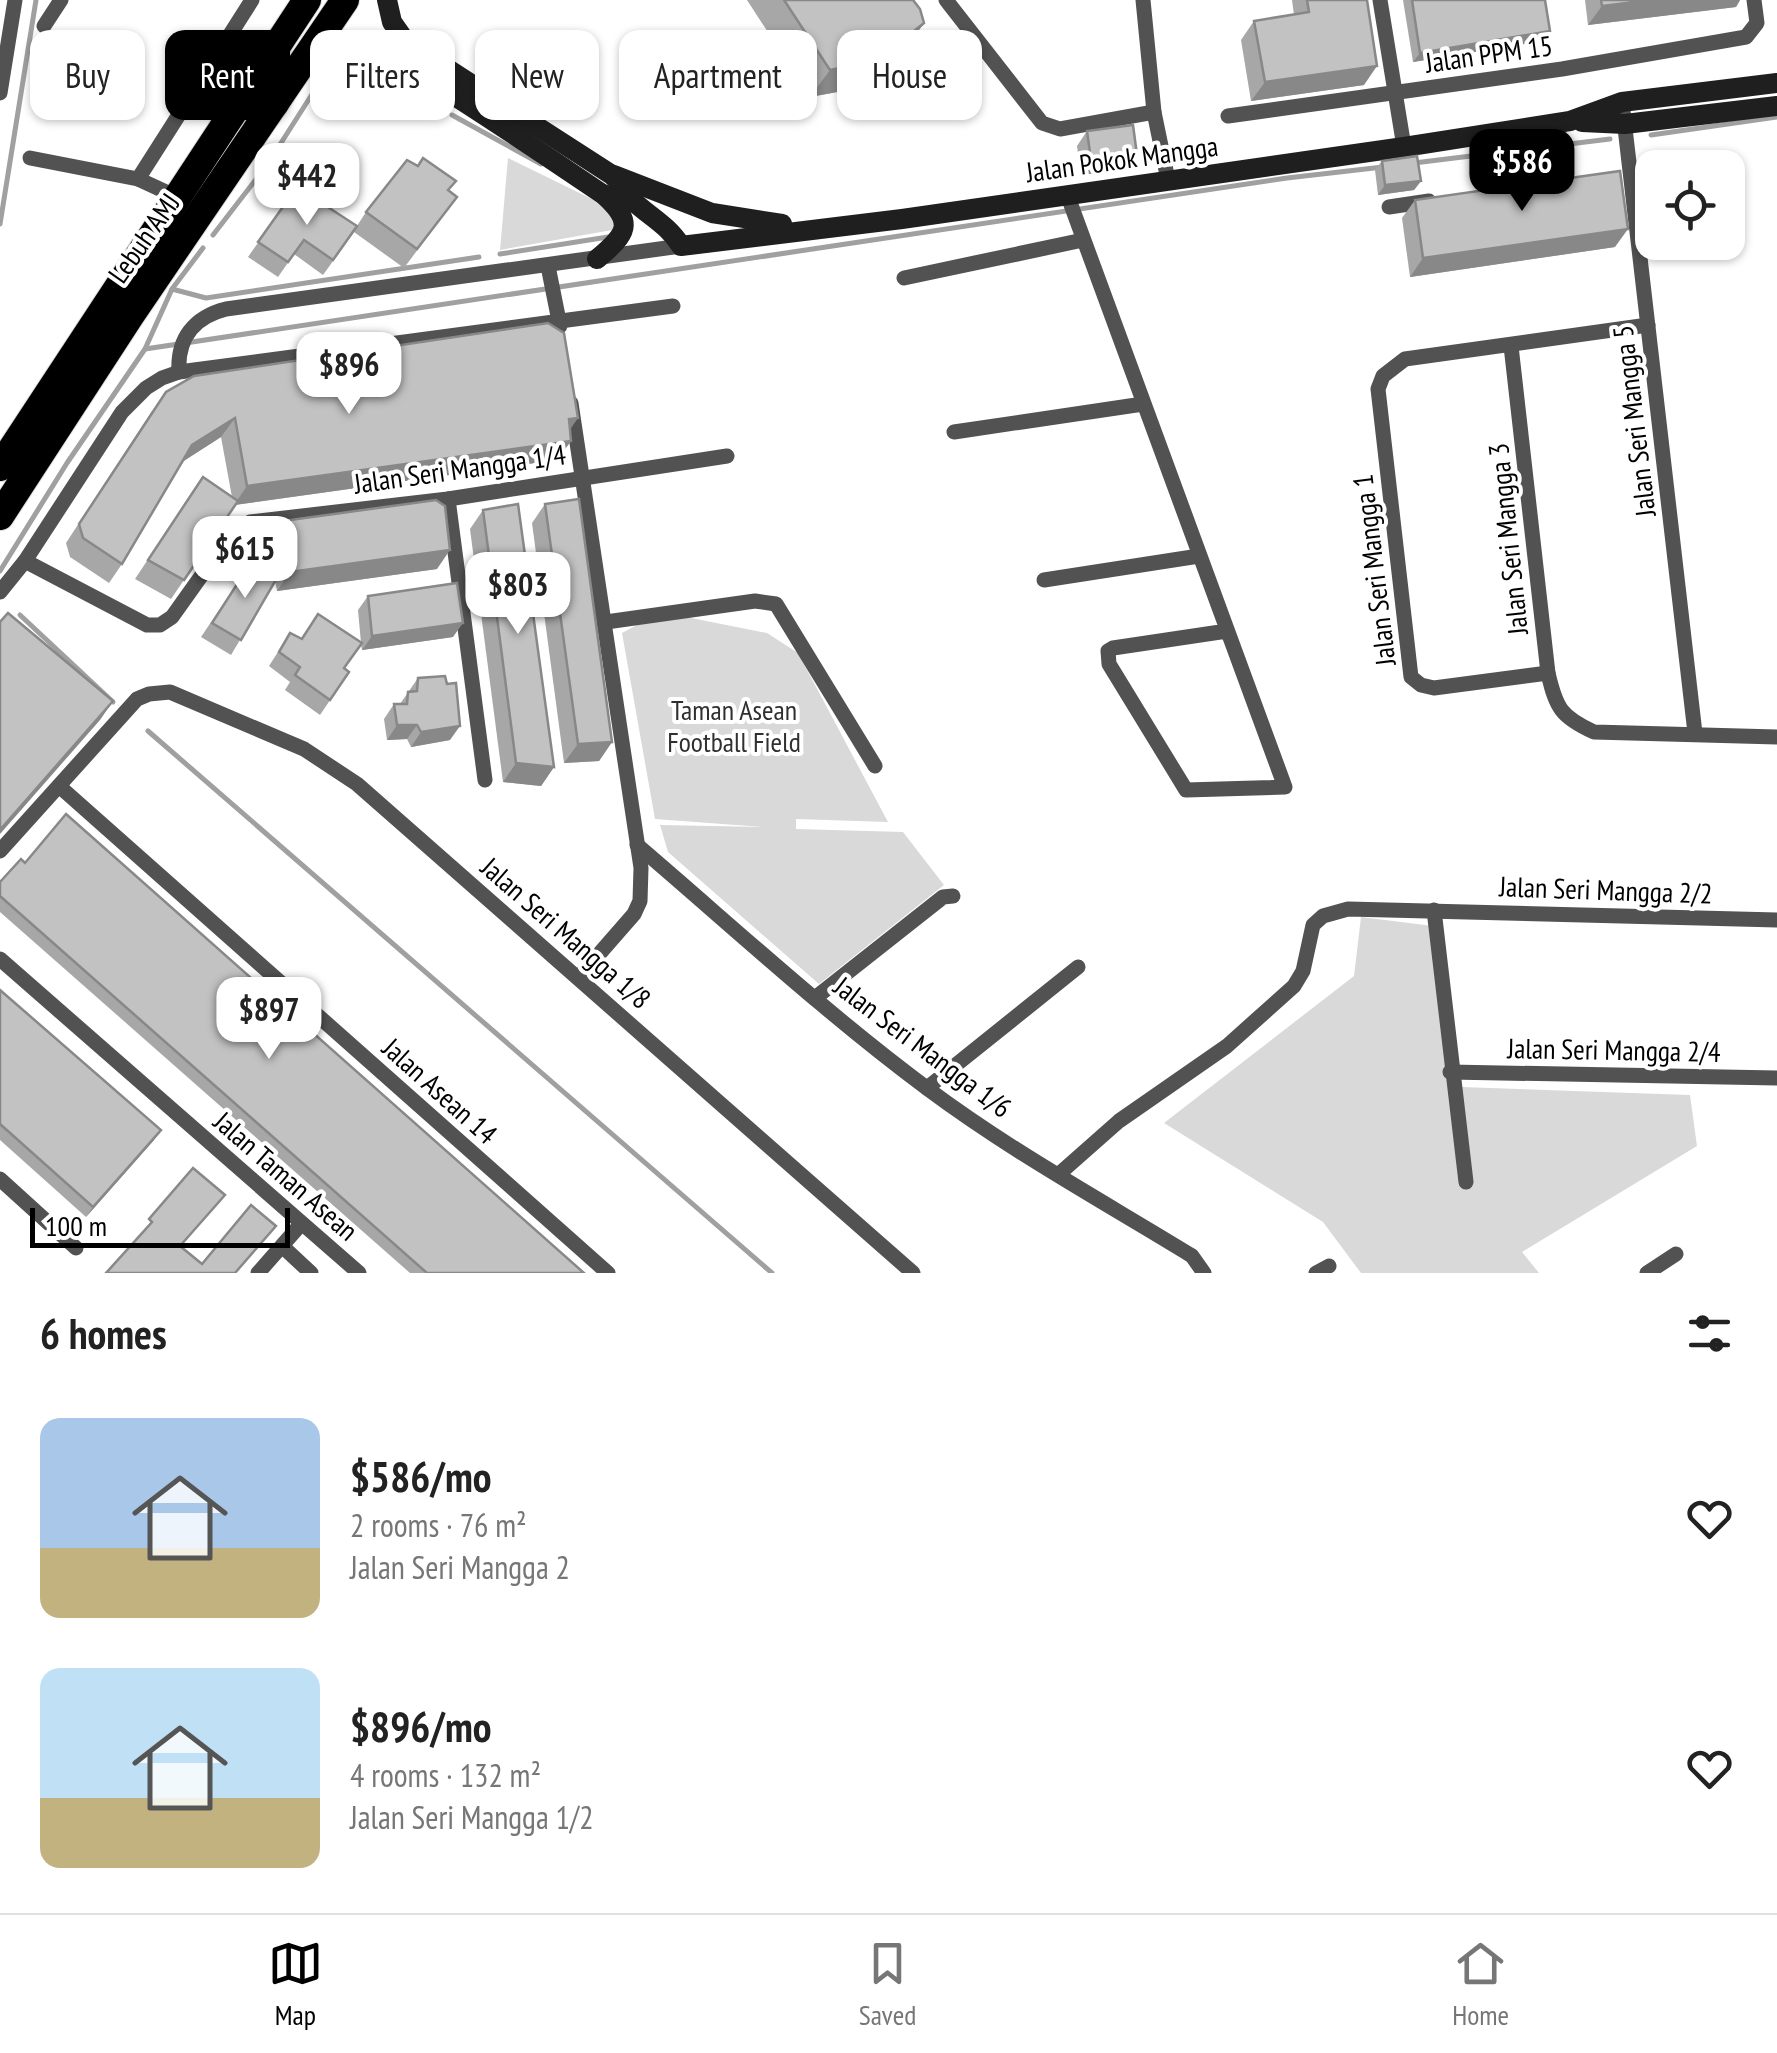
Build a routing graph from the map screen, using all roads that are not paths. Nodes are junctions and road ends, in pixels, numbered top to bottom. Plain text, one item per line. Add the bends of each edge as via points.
1 (15, 0) edge
2 (61, 0) edge
3 (252, 0) edge
4 (306, 0) edge
5 (346, 0) edge
6 (387, 0) edge
7 (1144, 0) edge
8 (1380, 0) edge
9 (1754, 0) edge
10 (949, 1) edge
11 (44, 26) dead end
12 (306, 60) junction
13 (1777, 83) edge
14 (1396, 92) junction
15 (0, 93) edge
16 (1622, 102) junction
17 (1777, 106) edge
18 (1154, 112) junction
19 (1228, 116) dead end
20 (1570, 122) junction
21 (1625, 124) junction
22 (1404, 147) junction
23 (30, 158) dead end
24 (1630, 170) junction
25 (1612, 173) edge
26 (138, 179) junction
27 (1168, 180) junction
28 (606, 184) junction
29 (177, 197) junction
30 (1445, 198) edge
31 (1389, 206) dead end
32 (1071, 207) junction
33 (836, 226) junction
34 (1083, 240) junction
35 (681, 246) junction
36 (598, 259) junction
37 (550, 272) junction
38 (904, 278) dead end
39 (673, 306) dead end
40 (1648, 325) junction
41 (561, 328) junction
42 (1512, 346) junction
43 (179, 372) junction
44 (569, 385) edge
45 (1143, 404) junction
46 (954, 432) dead end
47 (727, 456) dead end
48 (0, 468) edge
49 (582, 477) junction
50 (448, 499) junction
51 (0, 516) edge
52 (1199, 556) junction
53 (25, 561) junction
54 (1044, 580) dead end
55 (0, 592) edge
56 (606, 622) junction
57 (1227, 631) junction
58 (1548, 673) junction
59 (1695, 733) junction
60 (1777, 737) edge
61 (876, 766) dead end
62 (485, 780) dead end
63 (58, 786) junction
64 (638, 845) junction
65 (0, 851) edge
66 (953, 896) dead end
67 (1434, 910) junction
68 (1777, 920) edge
69 (0, 959) edge
70 (1078, 966) dead end
71 (580, 977) junction
72 (815, 998) junction
73 (1450, 1072) junction
74 (1777, 1079) edge
75 (927, 1088) junction
76 (1059, 1174) junction
77 (0, 1179) edge
78 (1466, 1182) dead end
79 (301, 1224) junction
80 (282, 1246) junction
81 (76, 1248) dead end
82 (1676, 1254) dead end
83 (1201, 1267) edge
84 (258, 1273) edge
85 (311, 1273) edge
86 (359, 1273) edge
87 (608, 1273) edge
88 (913, 1273) edge
89 (1647, 1273) edge

1 - 15 street
2 - 11 street
3 - 26 street
4 - 29 highway, Lebuh AMJ
5 - 12 highway, Lebuh AMJ
6 - 28 street via 406,42
7 - 18 street
8 - 14 street
9 - 14 street, Jalan PPM 15 via 1757,23 1746,37
10 - 18 street via 1042,124 1060,129
12 - 28 street via 346,42 373,48
12 - 51 highway, Lebuh AMJ
13 - 16 street, Jalan Pokok Mangga
14 - 19 street, Jalan PPM 15
14 - 22 street
16 - 20 street, Jalan Pokok Mangga
16 - 21 street, Jalan Seri Mangga 5
17 - 21 street, Jalan Pokok Mangga
18 - 27 street
20 - 21 street, Jalan Pokok Mangga
20 - 22 street, Jalan Pokok Mangga
21 - 24 street, Jalan Seri Mangga 5
22 - 27 street, Jalan Pokok Mangga
23 - 26 street
24 - 25 street
24 - 40 street, Jalan Seri Mangga 5
26 - 29 street
27 - 32 street, Jalan Pokok Mangga
28 - 33 street via 759,222
28 - 35 street via 618,201 628,197 664,223
28 - 36 street via 625,227
29 - 48 highway, Lebuh AMJ
30 - 31 street
32 - 33 street, Jalan Pokok Mangga
32 - 34 street
33 - 35 street, Jalan Pokok Mangga
34 - 38 street
34 - 45 street
35 - 36 street, Jalan Pokok Mangga
36 - 37 street, Jalan Pokok Mangga
37 - 41 street
37 - 43 street, Jalan Pokok Mangga via 226,309 190,327
39 - 41 street
40 - 42 street
40 - 59 street, Jalan Seri Mangga 5
41 - 43 street
42 - 58 street, Jalan Seri Mangga 3
42 - 58 street, Jalan Seri Mangga 1 via 1405,359 1378,389 1411,678 1434,688
43 - 53 street via 146,388 122,412
44 - 49 street
45 - 46 street
45 - 52 street
47 - 49 street, Jalan Seri Mangga 1/4
49 - 50 street, Jalan Seri Mangga 1/4
49 - 56 street
50 - 53 street, Jalan Seri Mangga 1/4 via 250,522 160,625 148,625
50 - 62 street
52 - 54 street
52 - 57 street
53 - 55 street
56 - 61 street via 755,601 776,604
56 - 64 street
57 - 57 street via 1252,700 1285,787 1186,790 1109,664 1113,648
58 - 59 street, Jalan Seri Mangga 3 via 1570,721 1594,732
59 - 60 street
63 - 65 street
63 - 71 street, Jalan Seri Mangga 1/8 via 138,699 170,692 329,763
63 - 87 street, Jalan Asean 14
64 - 71 street via 640,901
64 - 72 street, Jalan Seri Mangga 1/6
66 - 72 street via 943,897
67 - 68 street, Jalan Seri Mangga 2/2
67 - 73 street
67 - 76 street, Jalan Seri Mangga 2/2 via 1348,909 1323,916 1308,936 1294,986
69 - 79 street, Jalan Taman Asean
70 - 75 street
71 - 88 street, Jalan Seri Mangga 1/8
72 - 75 street, Jalan Seri Mangga 1/6
73 - 74 street, Jalan Seri Mangga 2/4
73 - 78 street
75 - 76 street, Jalan Seri Mangga 1/6
76 - 83 street, Jalan Seri Mangga 1/6
77 - 81 street
79 - 80 street
79 - 86 street, Jalan Taman Asean
80 - 84 street
80 - 85 street
82 - 89 street

